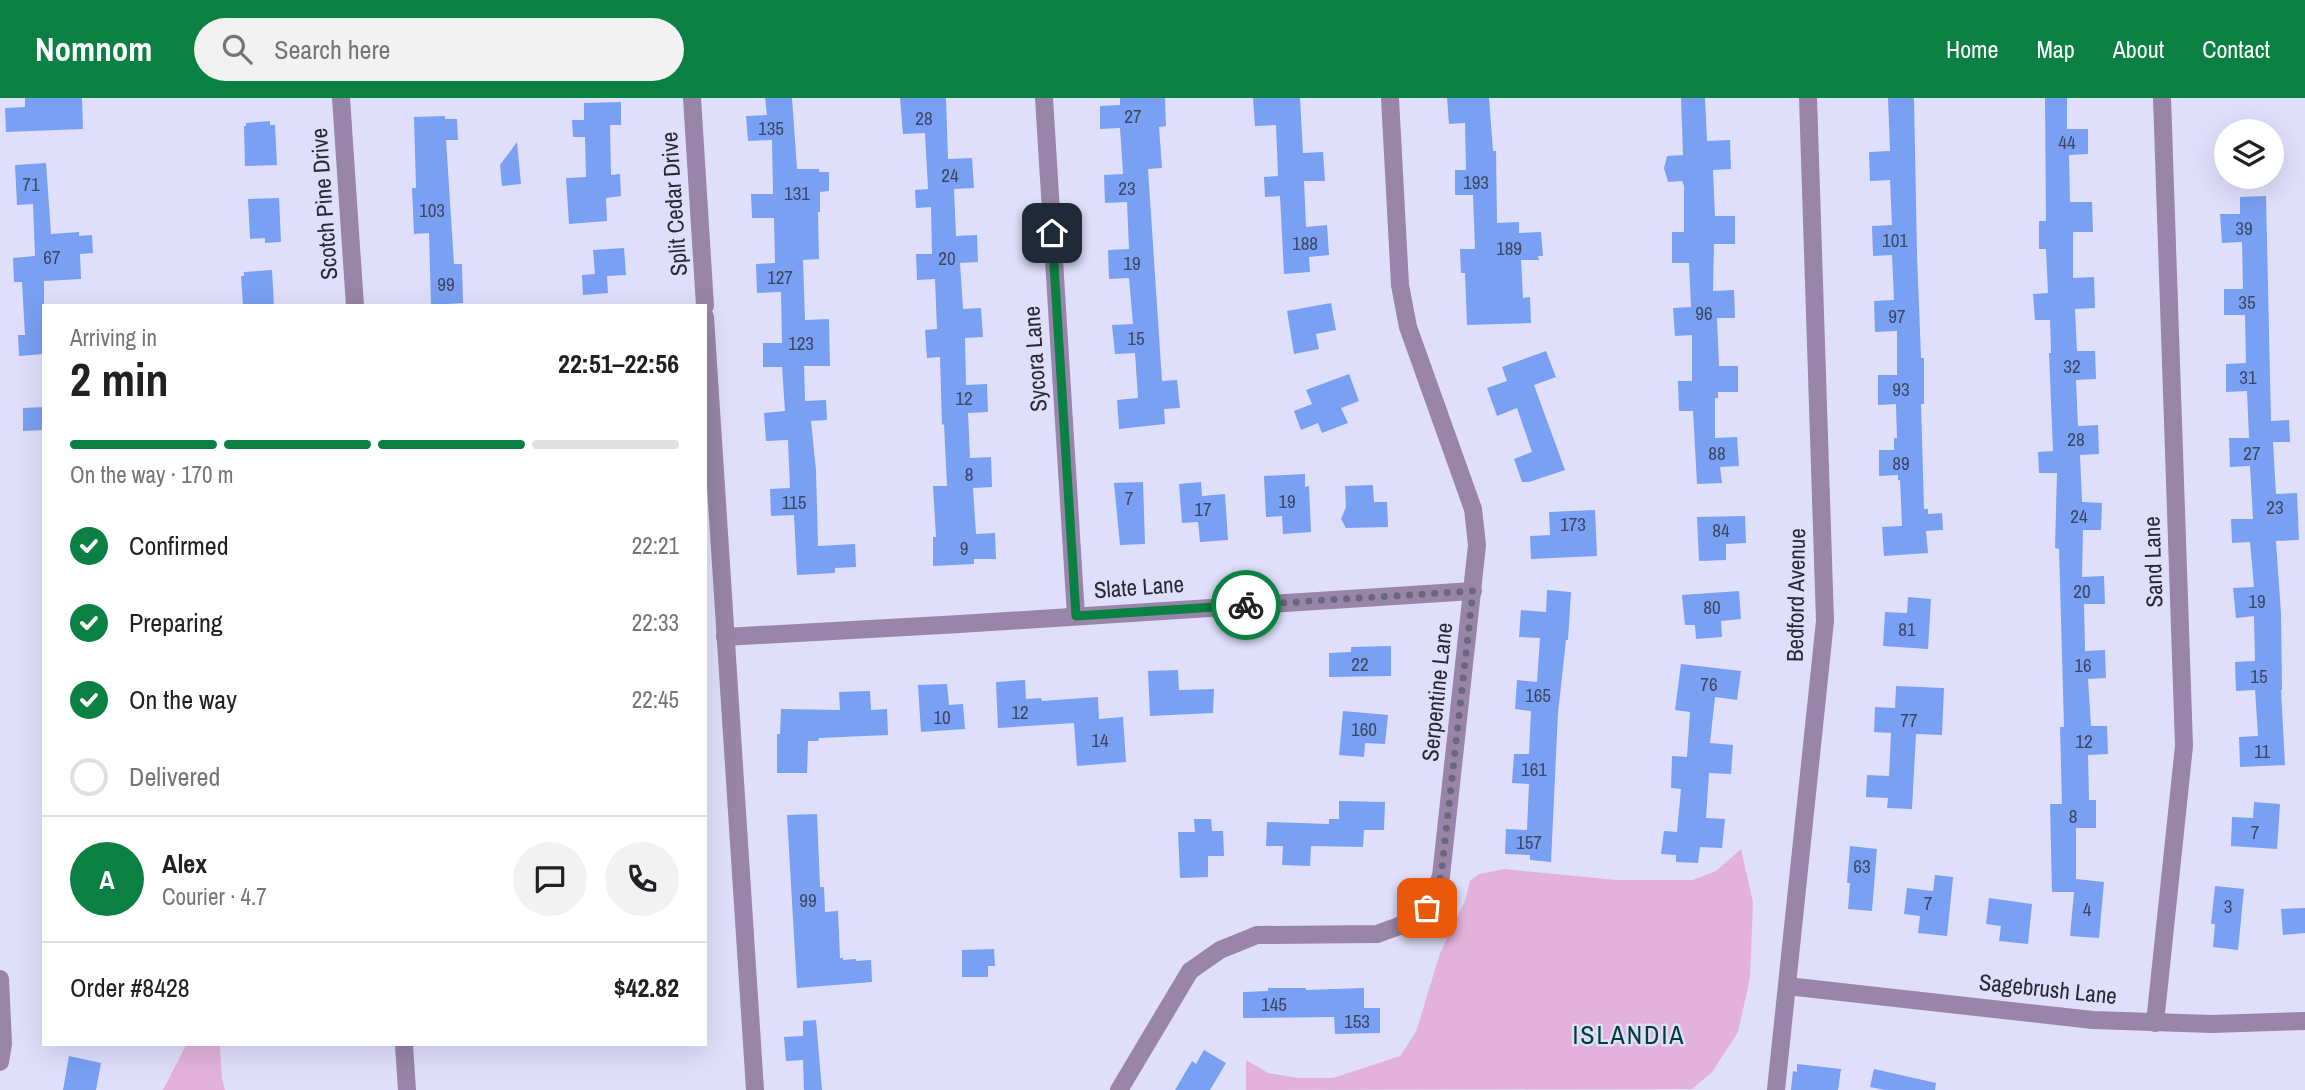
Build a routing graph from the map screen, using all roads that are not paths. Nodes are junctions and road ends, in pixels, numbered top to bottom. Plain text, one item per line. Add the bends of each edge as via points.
1 (341, 98) edge
2 (692, 98) edge
3 (1044, 98) edge
4 (1390, 98) edge
5 (1808, 98) edge
6 (2162, 98) edge
7 (355, 304) edge
8 (705, 304) edge
9 (707, 349) edge
10 (1473, 591) junction
11 (1076, 616) junction
12 (725, 637) junction
13 (0, 979) edge
14 (1787, 986) junction
15 (2305, 1021) edge
16 (2155, 1023) junction
17 (404, 1046) edge
18 (0, 1062) edge
19 (407, 1090) edge
20 (755, 1090) edge
21 (1119, 1090) edge
22 (1776, 1090) edge

1 - 7 street, Scotch Pine Drive
2 - 8 street, Split Cedar Drive
3 - 11 street, Sycora Lane
4 - 10 street, Serpentine Lane via 1400,285 1408,327 1473,509 1477,545
5 - 14 street, Bedford Avenue via 1825,621
6 - 16 street, Sand Lane via 2184,746
9 - 12 street
10 - 11 street, Slate Lane
10 - 21 street, Serpentine Lane via 1441,876 1427,908 1410,922 1377,934 1257,934 1220,950 1190,971
11 - 12 street, Slate Lane
12 - 20 street
13 - 18 street
14 - 16 street, Sagebrush Lane
14 - 22 street, Bedford Avenue
15 - 16 street, Sagebrush Lane
17 - 19 street

